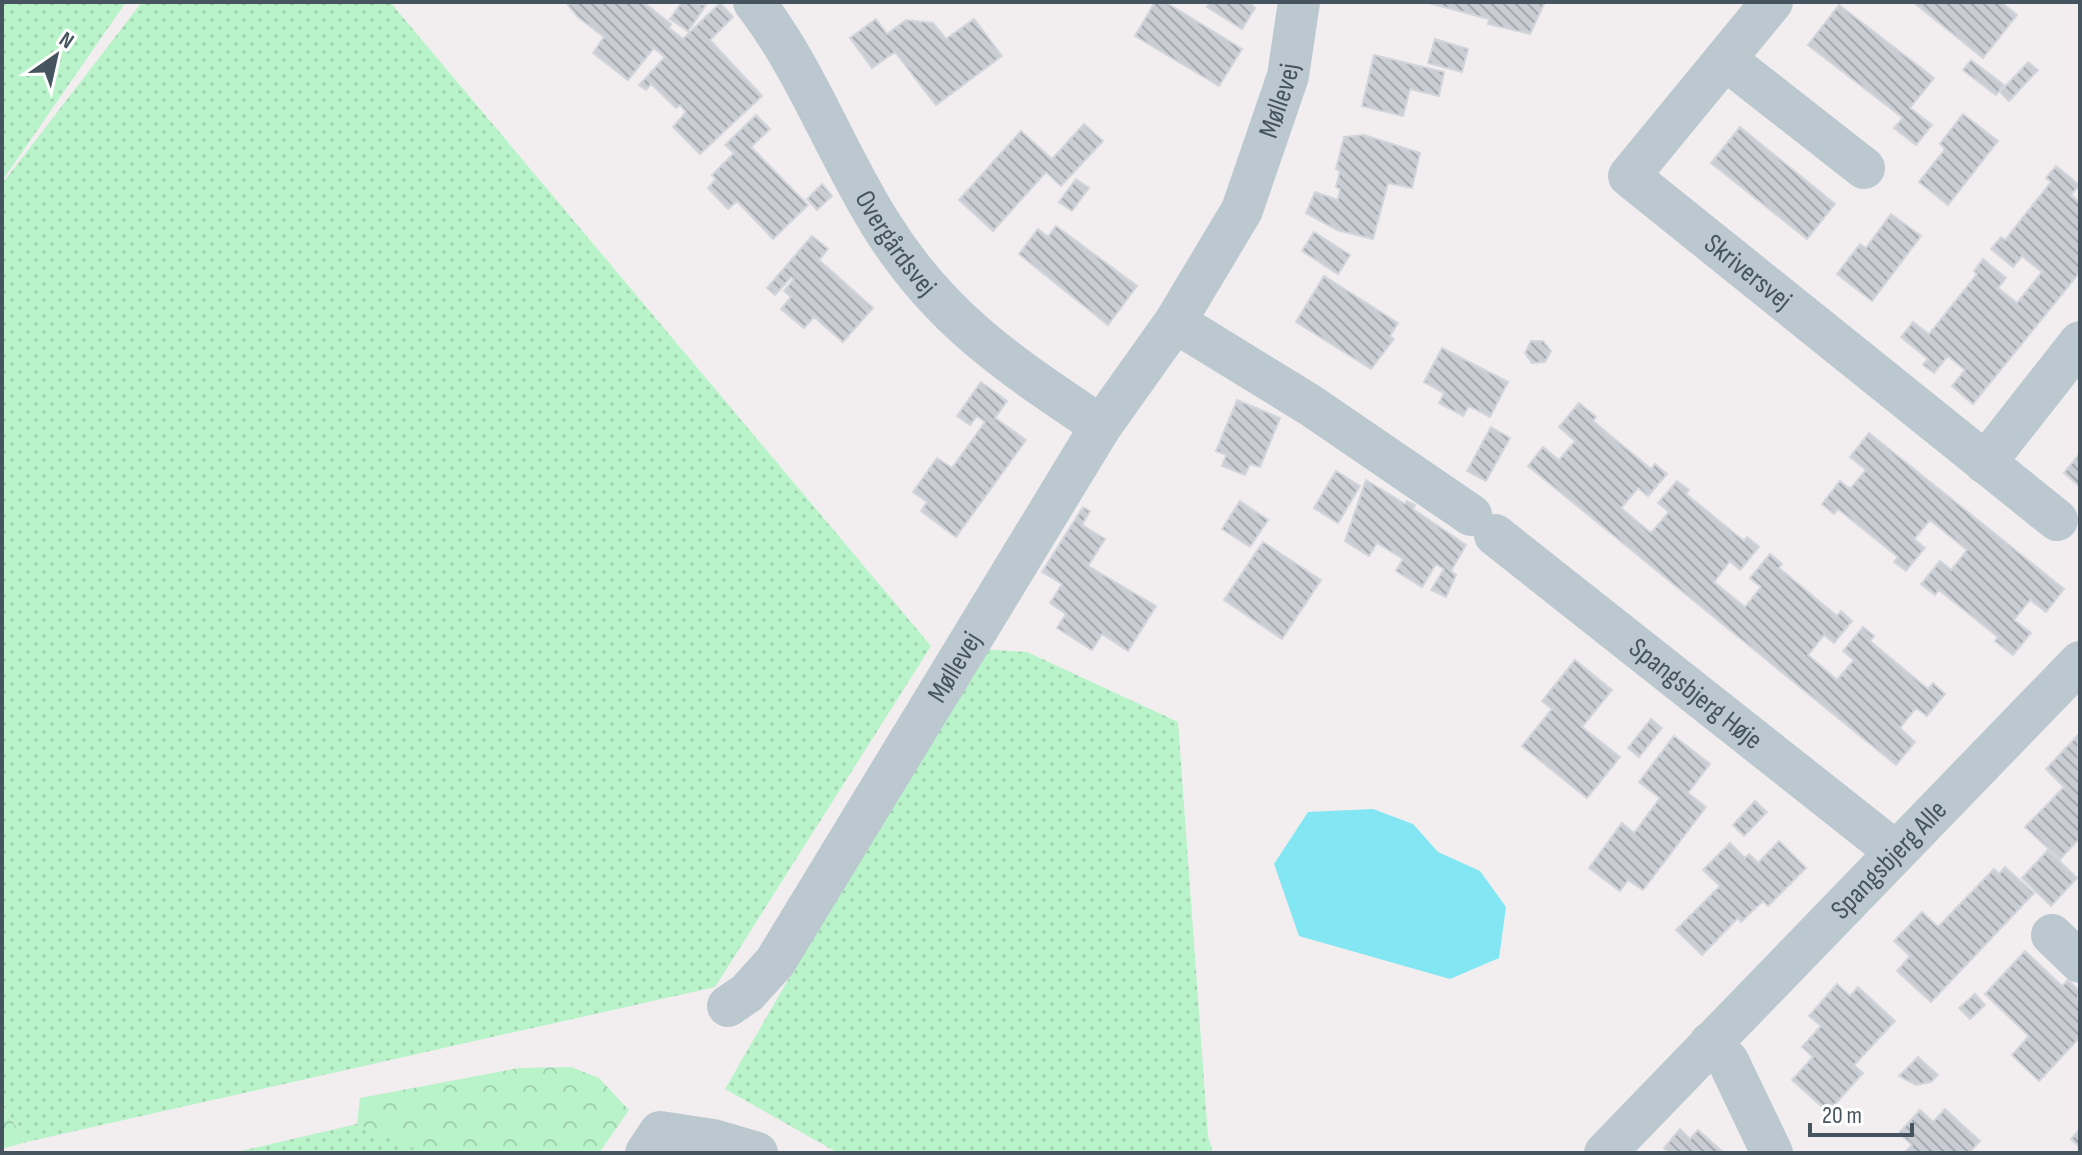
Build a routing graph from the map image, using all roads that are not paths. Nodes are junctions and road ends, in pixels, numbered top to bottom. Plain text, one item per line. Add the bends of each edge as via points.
1 (754, 2) edge
2 (1299, 2) edge
3 (1772, 2) edge
4 (1726, 60) junction
5 (1864, 168) dead end
6 (1175, 322) junction
7 (2080, 342) edge
8 (1101, 426) junction
9 (1985, 463) junction
10 (2057, 520) dead end
11 (2076, 674) edge
12 (1896, 852) junction
13 (728, 1006) dead end
14 (1710, 1043) junction
15 (646, 1153) edge
16 (757, 1153) edge
17 (1605, 1153) edge
18 (1772, 1153) edge

1 - 8 street, Overgårdsvej via 779,34 880,223 930,293 995,354
2 - 6 street, Møllevej via 1288,76 1242,210
3 - 4 street, Skriversvej
4 - 5 street
4 - 9 street, Skriversvej via 1629,176
6 - 8 street, Møllevej
6 - 12 street, Spangsbjerg Høje via 1310,405 1483,525
7 - 9 street
8 - 13 street, Møllevej via 775,962
9 - 10 street, Skriversvej
11 - 12 street, Spangsbjerg Alle
12 - 14 street, Spangsbjerg Alle
14 - 17 street, Spangsbjerg Alle
14 - 18 street via 1728,1061
15 - 16 street via 660,1132

